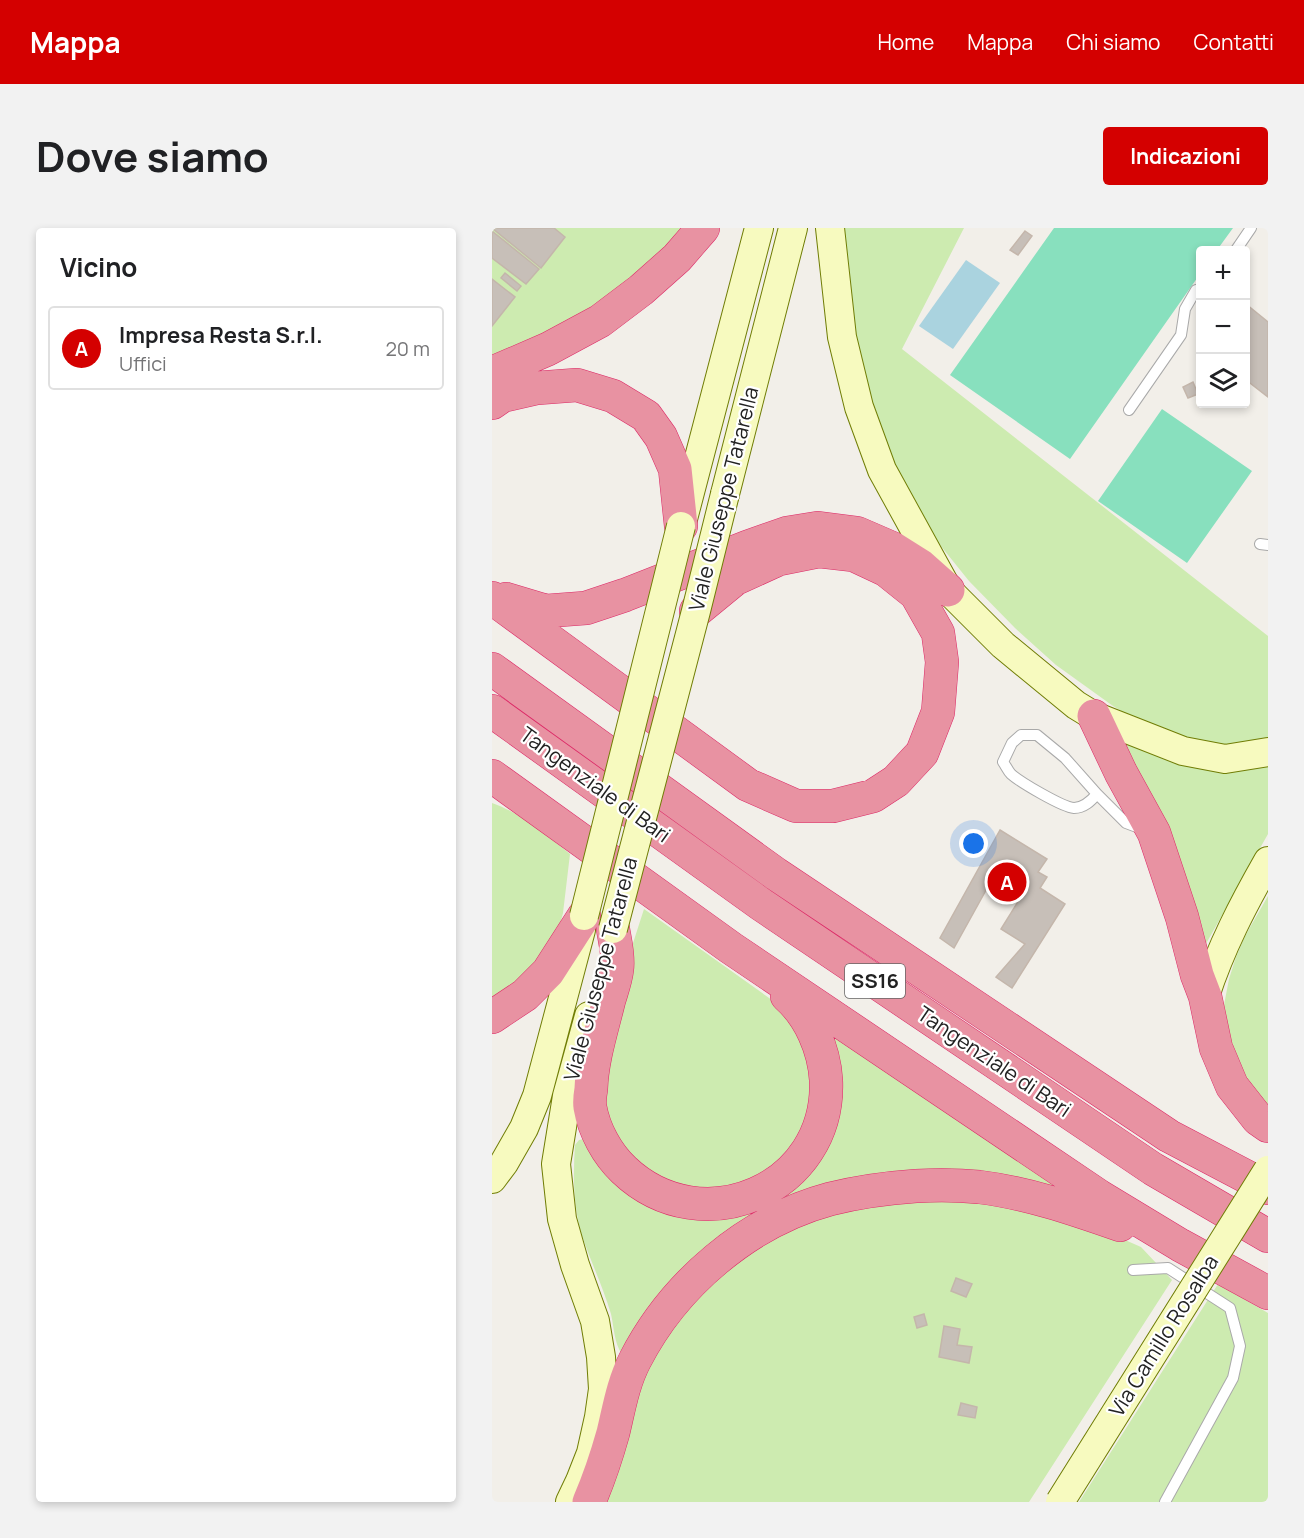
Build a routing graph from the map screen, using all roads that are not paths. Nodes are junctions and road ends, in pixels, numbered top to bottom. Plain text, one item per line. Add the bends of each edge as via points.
1 (703, 228) edge
2 (759, 228) edge
3 (793, 228) edge
4 (830, 228) edge
5 (1251, 228) edge
6 (1239, 246) edge
7 (1196, 290) edge
8 (492, 373) edge
9 (492, 403) edge
10 (1129, 410) dead end
11 (681, 526) junction
12 (948, 590) junction
13 (492, 597) edge
14 (696, 611) junction
15 (492, 669) edge
16 (492, 711) edge
17 (1094, 716) junction
18 (1268, 752) edge
19 (492, 776) edge
20 (1097, 794) junction
21 (492, 796) edge
22 (1154, 833) junction
23 (574, 837) junction
24 (1268, 861) edge
25 (599, 922) junction
26 (731, 948) junction
27 (1205, 996) junction
28 (492, 1017) edge
29 (1268, 1126) edge
30 (1268, 1170) edge
31 (492, 1179) edge
32 (1268, 1188) edge
33 (1268, 1236) edge
34 (1180, 1245) junction
35 (1133, 1270) dead end
36 (1268, 1293) edge
37 (570, 1502) edge
38 (588, 1502) edge
39 (1060, 1502) edge
40 (1165, 1502) edge

1 - 8 highway via 677,258 600,321
2 - 11 main road, Viale Giuseppe Tatarella
3 - 14 main road, Viale Giuseppe Tatarella, bridge
4 - 12 main road via 842,337 859,407 882,470
5 - 6 lane
7 - 10 lane via 1185,309 1181,335
9 - 11 highway via 502,396 537,388 577,385 613,396 646,416 661,437 675,469
11 - 25 main road, Viale Giuseppe Tatarella, bridge
12 - 13 highway via 894,549 857,533 818,528 788,532 586,608 546,611
12 - 17 main road via 1003,645
13 - 14 highway via 748,784 796,806 833,806 873,796 896,781 922,753 938,712 942,662 938,633 916,594 886,570 854,555 819,551 779,559 735,579
14 - 25 main road, Viale Giuseppe Tatarella, bridge
15 - 32 highway, Tangenziale di Bari / SS16 via 776,874 1169,1136
16 - 33 highway, Tangenziale di Bari / SS16 via 781,918 1153,1169
17 - 18 main road via 1183,751 1225,759
17 - 22 highway
19 - 23 highway
20 - 20 lane via 1085,805 1074,808 1058,803 1010,773 1003,762 1012,743 1021,735 1036,735 1065,758
20 - 22 lane via 1126,823
21 - 23 highway
22 - 27 highway
23 - 26 highway
24 - 27 main road via 1216,963
25 - 26 highway via 617,968 591,1074 590,1106 598,1133 612,1159 636,1182 665,1197 698,1205 730,1203 777,1182 811,1144 822,1120 826,1094 825,1065 815,1033 797,1005
25 - 28 highway via 525,995
25 - 31 main road, Viale Giuseppe Tatarella via 524,1128
25 - 37 main road, Viale Giuseppe Tatarella via 556,1164 562,1219 595,1321 603,1389 591,1453
26 - 34 highway via 1089,1190
27 - 29 highway via 1216,1048 1232,1086
30 - 39 main road, Via Camillo Rosalba, bridge
34 - 36 highway
34 - 38 highway via 1069,1207 979,1187 944,1185 863,1192 785,1215 730,1249 699,1274 654,1328 634,1361 621,1395 602,1473
35 - 40 lane via 1168,1268 1230,1308 1240,1346 1233,1378

